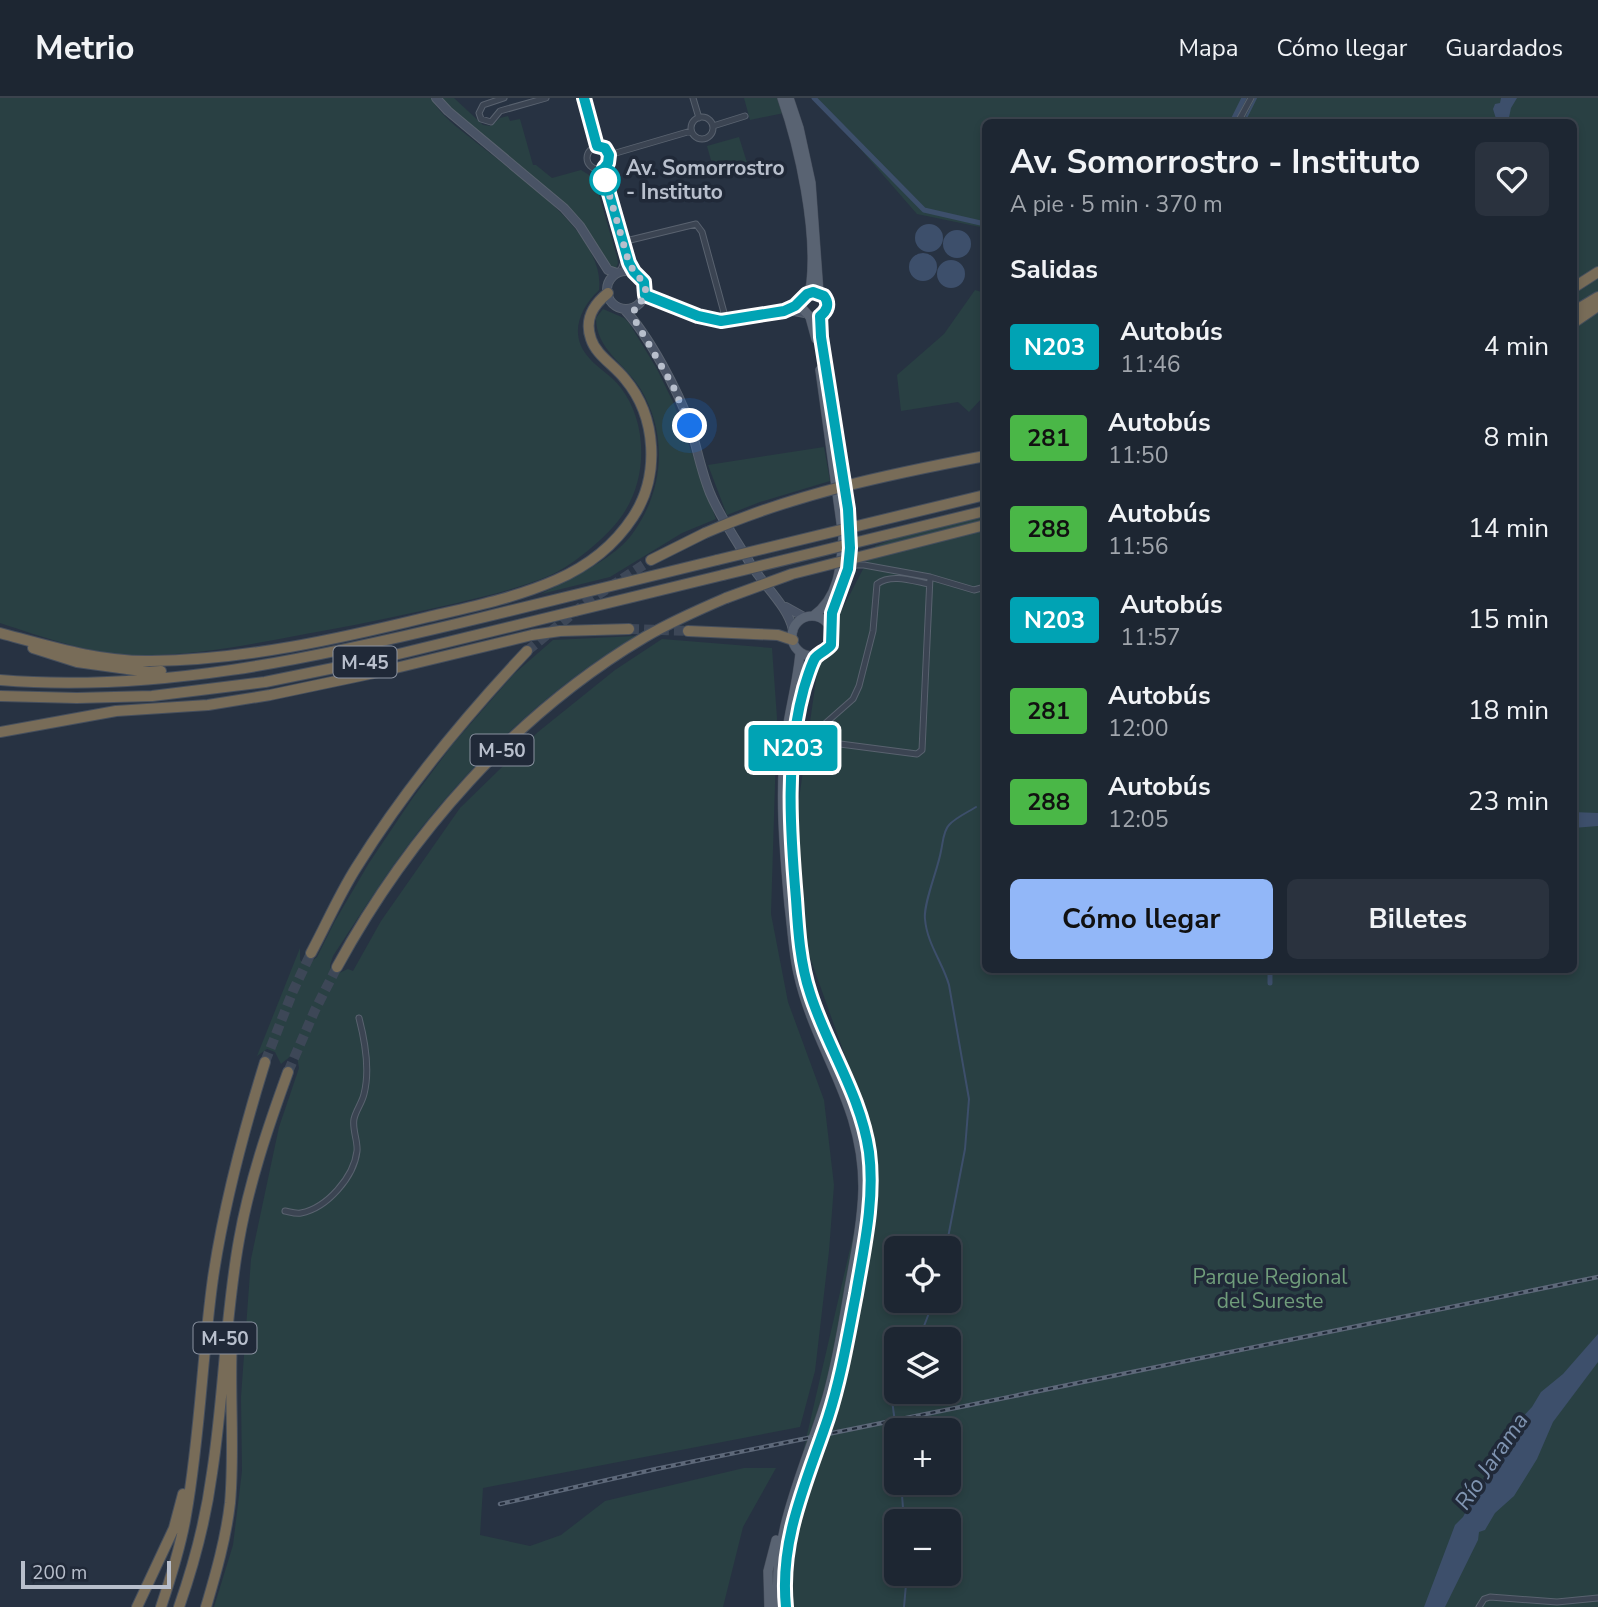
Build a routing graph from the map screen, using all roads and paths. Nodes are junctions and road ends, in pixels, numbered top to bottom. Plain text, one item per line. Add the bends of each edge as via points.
1 (436, 98) edge
2 (504, 98) edge
3 (546, 98) edge
4 (584, 98) edge
5 (693, 98) edge
6 (782, 98) edge
7 (789, 98) edge
8 (1251, 98) edge
9 (745, 116) dead end
10 (699, 118) junction
11 (1240, 119) edge
12 (713, 126) junction
13 (691, 131) junction
14 (597, 146) junction
15 (609, 155) junction
16 (602, 168) junction
17 (622, 242) junction
18 (597, 253) junction
19 (626, 254) junction
20 (634, 272) junction
21 (1598, 272) edge
22 (618, 273) junction
23 (1577, 285) edge
24 (608, 288) junction
25 (819, 293) junction
26 (645, 295) junction
27 (1598, 297) edge
28 (804, 298) junction
29 (1598, 306) edge
30 (634, 307) junction
31 (624, 309) junction
32 (1577, 310) edge
33 (784, 311) junction
34 (811, 315) junction
35 (726, 320) junction
36 (1577, 320) edge
37 (636, 322) junction
38 (982, 457) edge
39 (982, 496) edge
40 (982, 512) edge
41 (982, 526) edge
42 (850, 548) junction
43 (651, 560) tunnel mouth
44 (864, 565) junction
45 (848, 569) junction
46 (929, 580) junction
47 (982, 588) edge
48 (780, 604) junction
49 (809, 616) junction
50 (830, 626) junction
51 (629, 629) tunnel mouth
52 (688, 631) tunnel mouth
53 (0, 634) edge
54 (793, 635) junction
55 (527, 652) tunnel mouth
56 (800, 652) junction
57 (817, 656) junction
58 (206, 673) junction
59 (0, 680) edge
60 (0, 696) edge
61 (152, 696) junction
62 (0, 732) edge
63 (794, 738) junction
64 (816, 741) junction
65 (311, 953) tunnel mouth
66 (337, 967) tunnel mouth
67 (359, 1018) dead end
68 (265, 1062) tunnel mouth
69 (288, 1072) tunnel mouth
70 (285, 1211) dead end
71 (239, 1239) junction
72 (194, 1458) junction
73 (787, 1512) junction
74 (1598, 1598) edge
75 (137, 1607) edge
76 (161, 1607) edge
77 (179, 1607) edge
78 (205, 1607) edge
79 (769, 1607) edge
80 (778, 1607) edge
81 (786, 1607) edge
82 (1479, 1607) edge

1 - 18 street via 564,208
2 - 3 street via 482,105 481,120 491,122 500,111
4 - 14 street
5 - 10 street
6 - 28 main road via 809,214 811,286
7 - 25 main road via 811,183
8 - 11 street
9 - 12 street
10 - 12 street via 708,119
10 - 13 street
12 - 13 street via 706,139 696,138
13 - 15 street
14 - 15 street
14 - 16 street via 587,158 591,167
15 - 16 street
16 - 17 street
17 - 19 street
17 - 35 street via 696,224 703,233
18 - 22 street via 608,270
18 - 24 street
19 - 20 street
19 - 22 street
20 - 22 street
20 - 26 street via 644,282
21 - 23 highway
22 - 24 street
24 - 31 street via 613,303
24 - 53 highway via 592,309 591,339 638,398 649,428 651,463 634,515 605,550 580,567 532,589 451,612 256,652 149,662 79,653
25 - 28 main road
25 - 34 main road via 828,304 825,313
26 - 30 street
26 - 35 street via 709,319
27 - 32 highway
28 - 33 street
28 - 34 main road
29 - 36 highway
30 - 31 street
30 - 37 street
31 - 37 street
33 - 34 street
33 - 35 street
34 - 42 main road via 821,337
34 - 49 main road via 842,537 836,583 826,605
37 - 48 street via 686,415 720,513
38 - 43 highway, bridge via 792,500 705,533
39 - 58 highway, M-45, bridge via 372,644
40 - 61 highway, M-45, bridge via 319,672
41 - 66 highway, M-50, bridge via 803,571 726,598 679,618 615,656 516,735 447,807 360,926
42 - 44 street
42 - 45 main road
44 - 45 street
44 - 46 street
45 - 50 main road
46 - 47 street
46 - 64 street via 895,578 877,584 873,631 859,686 853,699 819,729
46 - 64 street via 922,750 917,754
48 - 49 street
48 - 54 street via 791,619
49 - 50 main road
49 - 54 main road via 797,622
50 - 57 main road via 831,645
51 - 62 highway via 532,635 270,695 208,705 116,711
52 - 54 highway
53 - 58 highway via 77,662 149,672
54 - 56 main road
55 - 65 highway, M-50 via 461,723 406,793 354,870
56 - 57 main road
56 - 73 main road via 786,737 783,790 794,956 807,1007 851,1108 863,1189 861,1224 832,1376
57 - 63 main road
58 - 59 highway, M-45 via 77,683
60 - 61 highway, M-45
61 - 62 highway
63 - 64 street
63 - 81 main road via 790,822 801,955 810,995 860,1112 870,1180 865,1241 839,1379 787,1540
67 - 70 street via 365,1092 353,1122 357,1153 351,1170 317,1208 299,1214
68 - 72 highway, M-50 via 226,1202
69 - 71 highway, M-50 via 261,1149
71 - 77 highway, M-50 via 213,1471
71 - 78 highway via 229,1504
72 - 75 highway via 174,1528
72 - 76 highway, M-50 via 186,1517
73 - 79 main road via 770,1557
73 - 80 main road via 778,1559
74 - 82 street via 1557,1602 1490,1597

